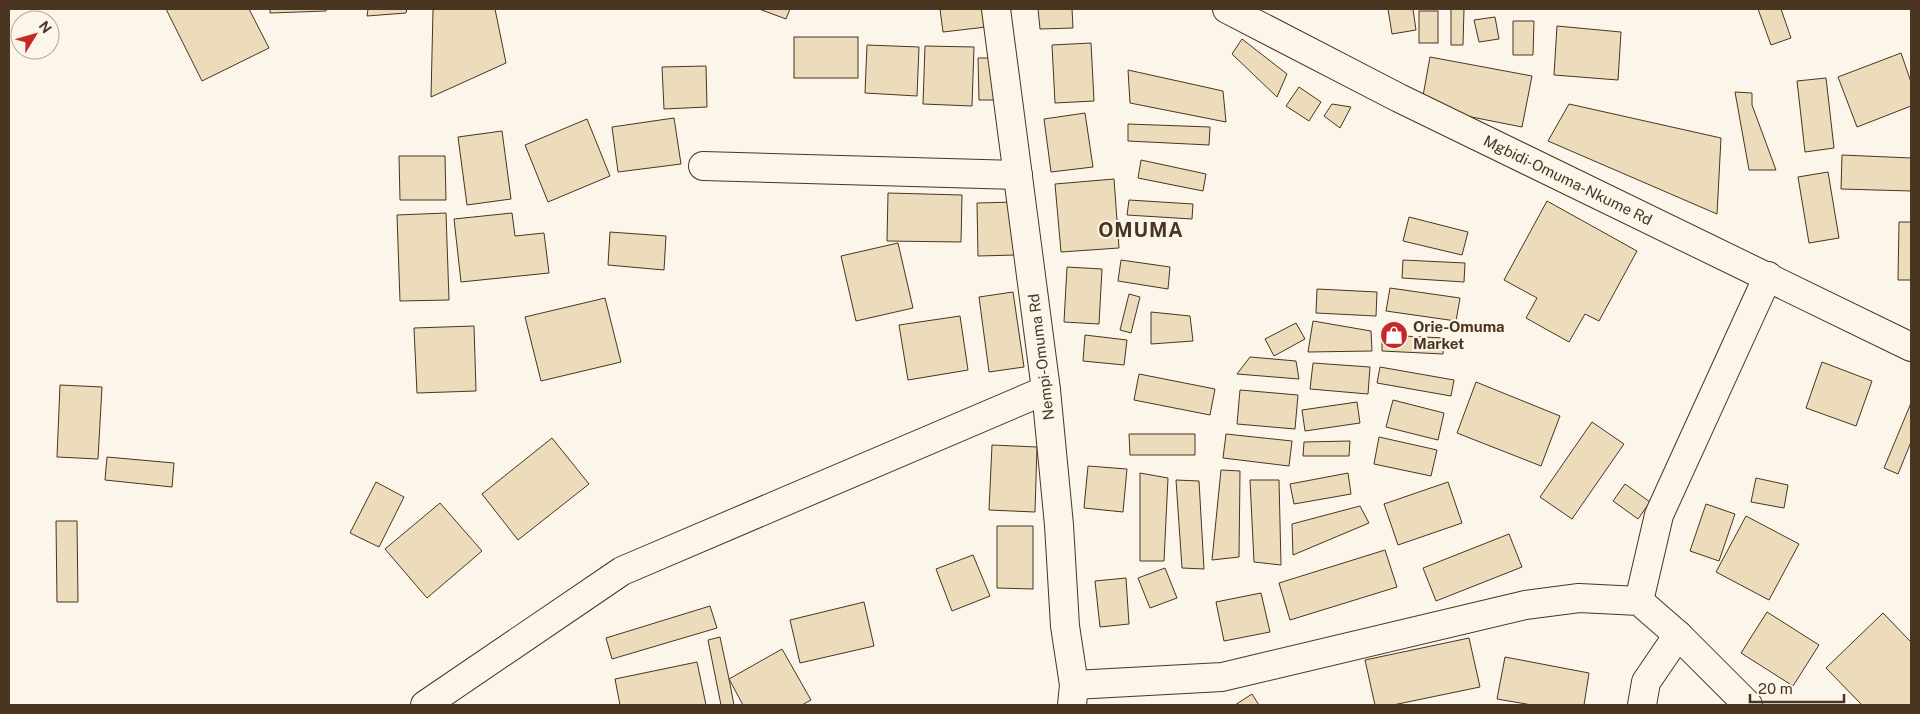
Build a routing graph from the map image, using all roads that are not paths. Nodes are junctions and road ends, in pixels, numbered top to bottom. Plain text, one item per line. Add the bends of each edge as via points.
1 (996, 9) edge
2 (1227, 9) edge
3 (704, 166) dead end
4 (1018, 175) junction
5 (1768, 276) junction
6 (1911, 347) edge
7 (1046, 390) junction
8 (1639, 601) junction
9 (1678, 635) junction
10 (1073, 695) edge
11 (425, 705) edge
12 (1642, 705) edge
13 (1748, 705) edge

1 - 4 street, Nempi-Omuma Rd
2 - 5 street, Mgbidi-Omuma-Nkume Rd via 1400,98
3 - 4 street
4 - 7 street, Nempi-Omuma Rd
5 - 6 street, Mgbidi-Omuma-Nkume Rd
5 - 8 street via 1659,515
7 - 10 street, Nempi-Omuma Rd
7 - 11 street via 622,571
8 - 9 street
8 - 10 street via 1579,598 1525,605 1222,677
9 - 12 street via 1646,682
9 - 13 street

